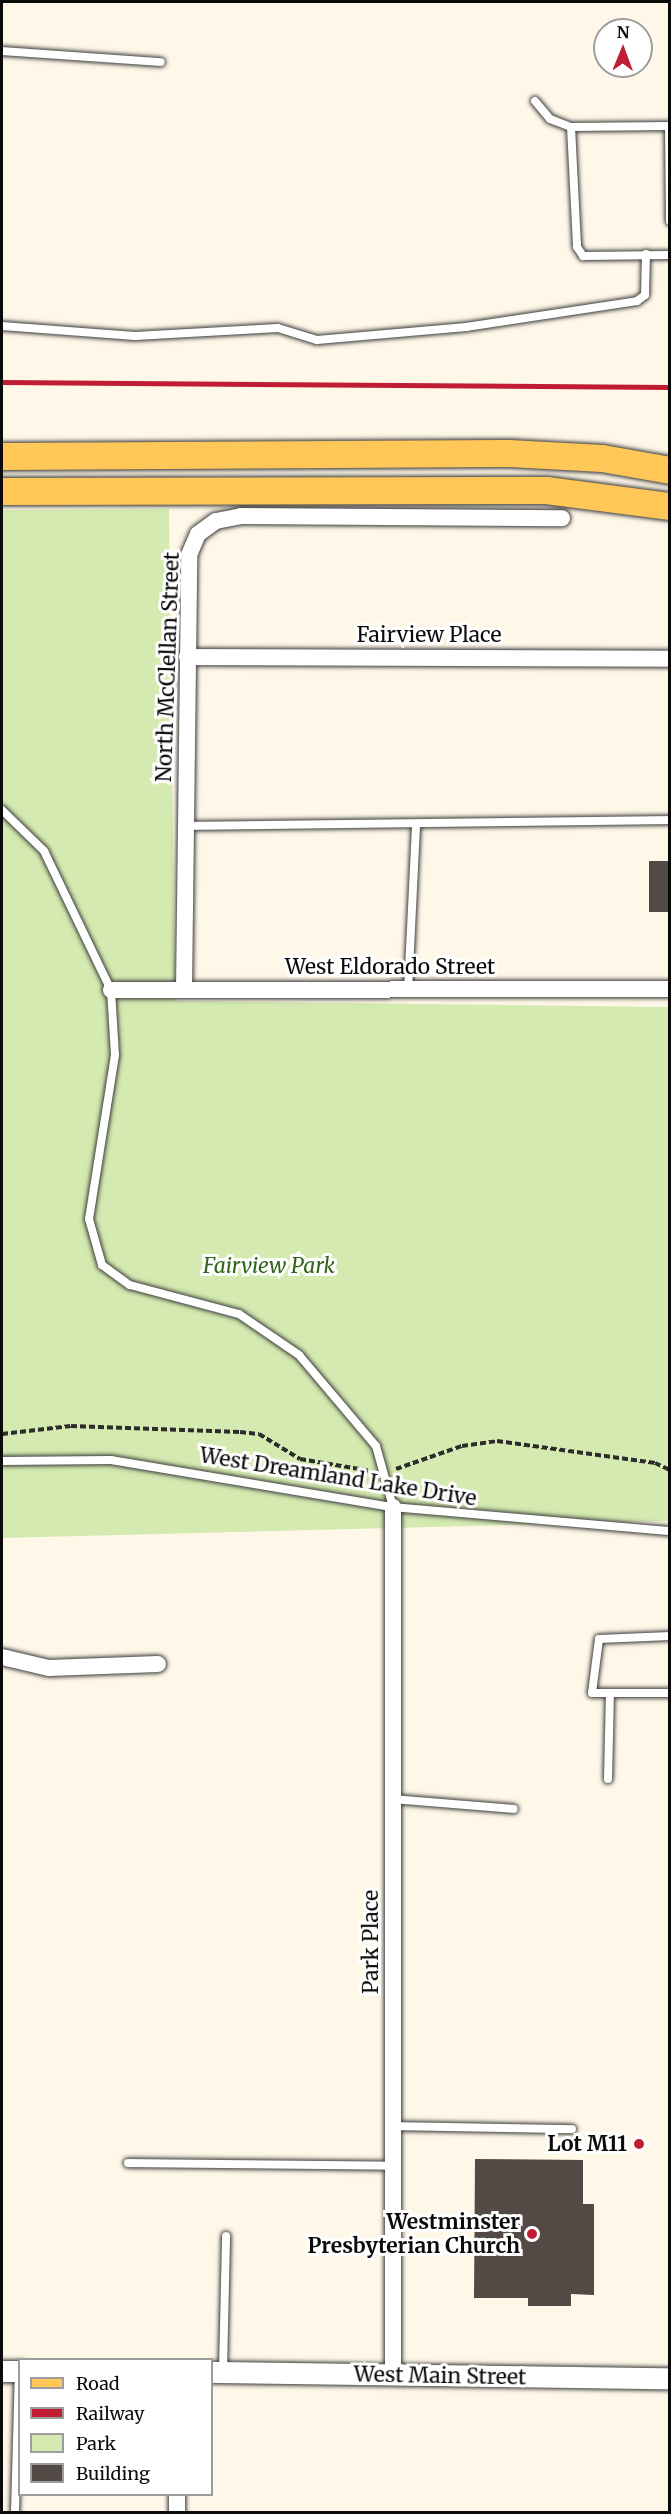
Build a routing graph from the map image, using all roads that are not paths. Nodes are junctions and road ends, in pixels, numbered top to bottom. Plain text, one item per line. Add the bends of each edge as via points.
1 (2, 51) edge
2 (161, 62) dead end
3 (535, 101) dead end
4 (571, 127) junction
5 (669, 211) edge
6 (669, 221) edge
7 (646, 254) junction
8 (669, 255) edge
9 (2, 326) edge
10 (2, 456) edge
11 (669, 470) edge
12 (2, 490) edge
13 (669, 506) edge
14 (562, 518) dead end
15 (187, 657) junction
16 (669, 659) edge
17 (2, 810) edge
18 (669, 820) edge
19 (416, 824) junction
20 (186, 826) junction
21 (669, 989) edge
22 (111, 990) junction
23 (184, 990) junction
24 (408, 990) junction
25 (2, 1461) edge
26 (393, 1507) junction
27 (669, 1531) edge
28 (669, 1636) edge
29 (2, 1657) edge
30 (158, 1664) dead end
31 (610, 1693) junction
32 (669, 1693) edge
33 (608, 1779) dead end
34 (393, 1799) junction
35 (514, 1809) dead end
36 (393, 2126) junction
37 (572, 2129) dead end
38 (128, 2163) dead end
39 (393, 2166) junction
40 (226, 2236) dead end
41 (2, 2371) edge
42 (18, 2371) edge
43 (217, 2372) edge
44 (393, 2376) junction
45 (669, 2378) edge
46 (18, 2406) edge
47 (177, 2496) edge
48 (15, 2512) edge
49 (177, 2512) edge

1 - 2 lane
3 - 4 lane via 550,119
4 - 5 lane via 669,126
4 - 7 lane via 577,247 583,256
5 - 6 lane
7 - 8 lane
7 - 9 lane via 645,295 637,301 466,327 317,340 270,328 135,336
10 - 11 main road via 509,453 602,458
12 - 13 main road via 546,490
14 - 15 street, North McClellan Street via 216,521 198,534 189,555
15 - 16 street, Fairview Place
15 - 20 street, North McClellan Street
17 - 22 lane via 44,851
18 - 19 lane
19 - 20 lane
19 - 24 lane
20 - 23 street, North McClellan Street
21 - 24 street, West Eldorado Street
22 - 23 street, West Eldorado Street
22 - 26 lane via 115,1055 89,1219 102,1264 130,1285 239,1314 299,1355 376,1446
23 - 24 street, West Eldorado Street
25 - 26 lane, West Dreamland Lake Drive via 111,1460
26 - 27 lane, West Dreamland Lake Drive
26 - 34 street, Park Place
28 - 31 lane via 599,1639 592,1693
29 - 30 street via 49,1668
31 - 32 lane
31 - 33 lane
34 - 35 lane
34 - 36 street, Park Place
36 - 37 lane
36 - 39 street, Park Place
38 - 39 lane
39 - 44 street, Park Place
40 - 43 lane
41 - 42 street
43 - 44 street, West Main Street
44 - 45 street, West Main Street
46 - 48 lane
47 - 49 street

